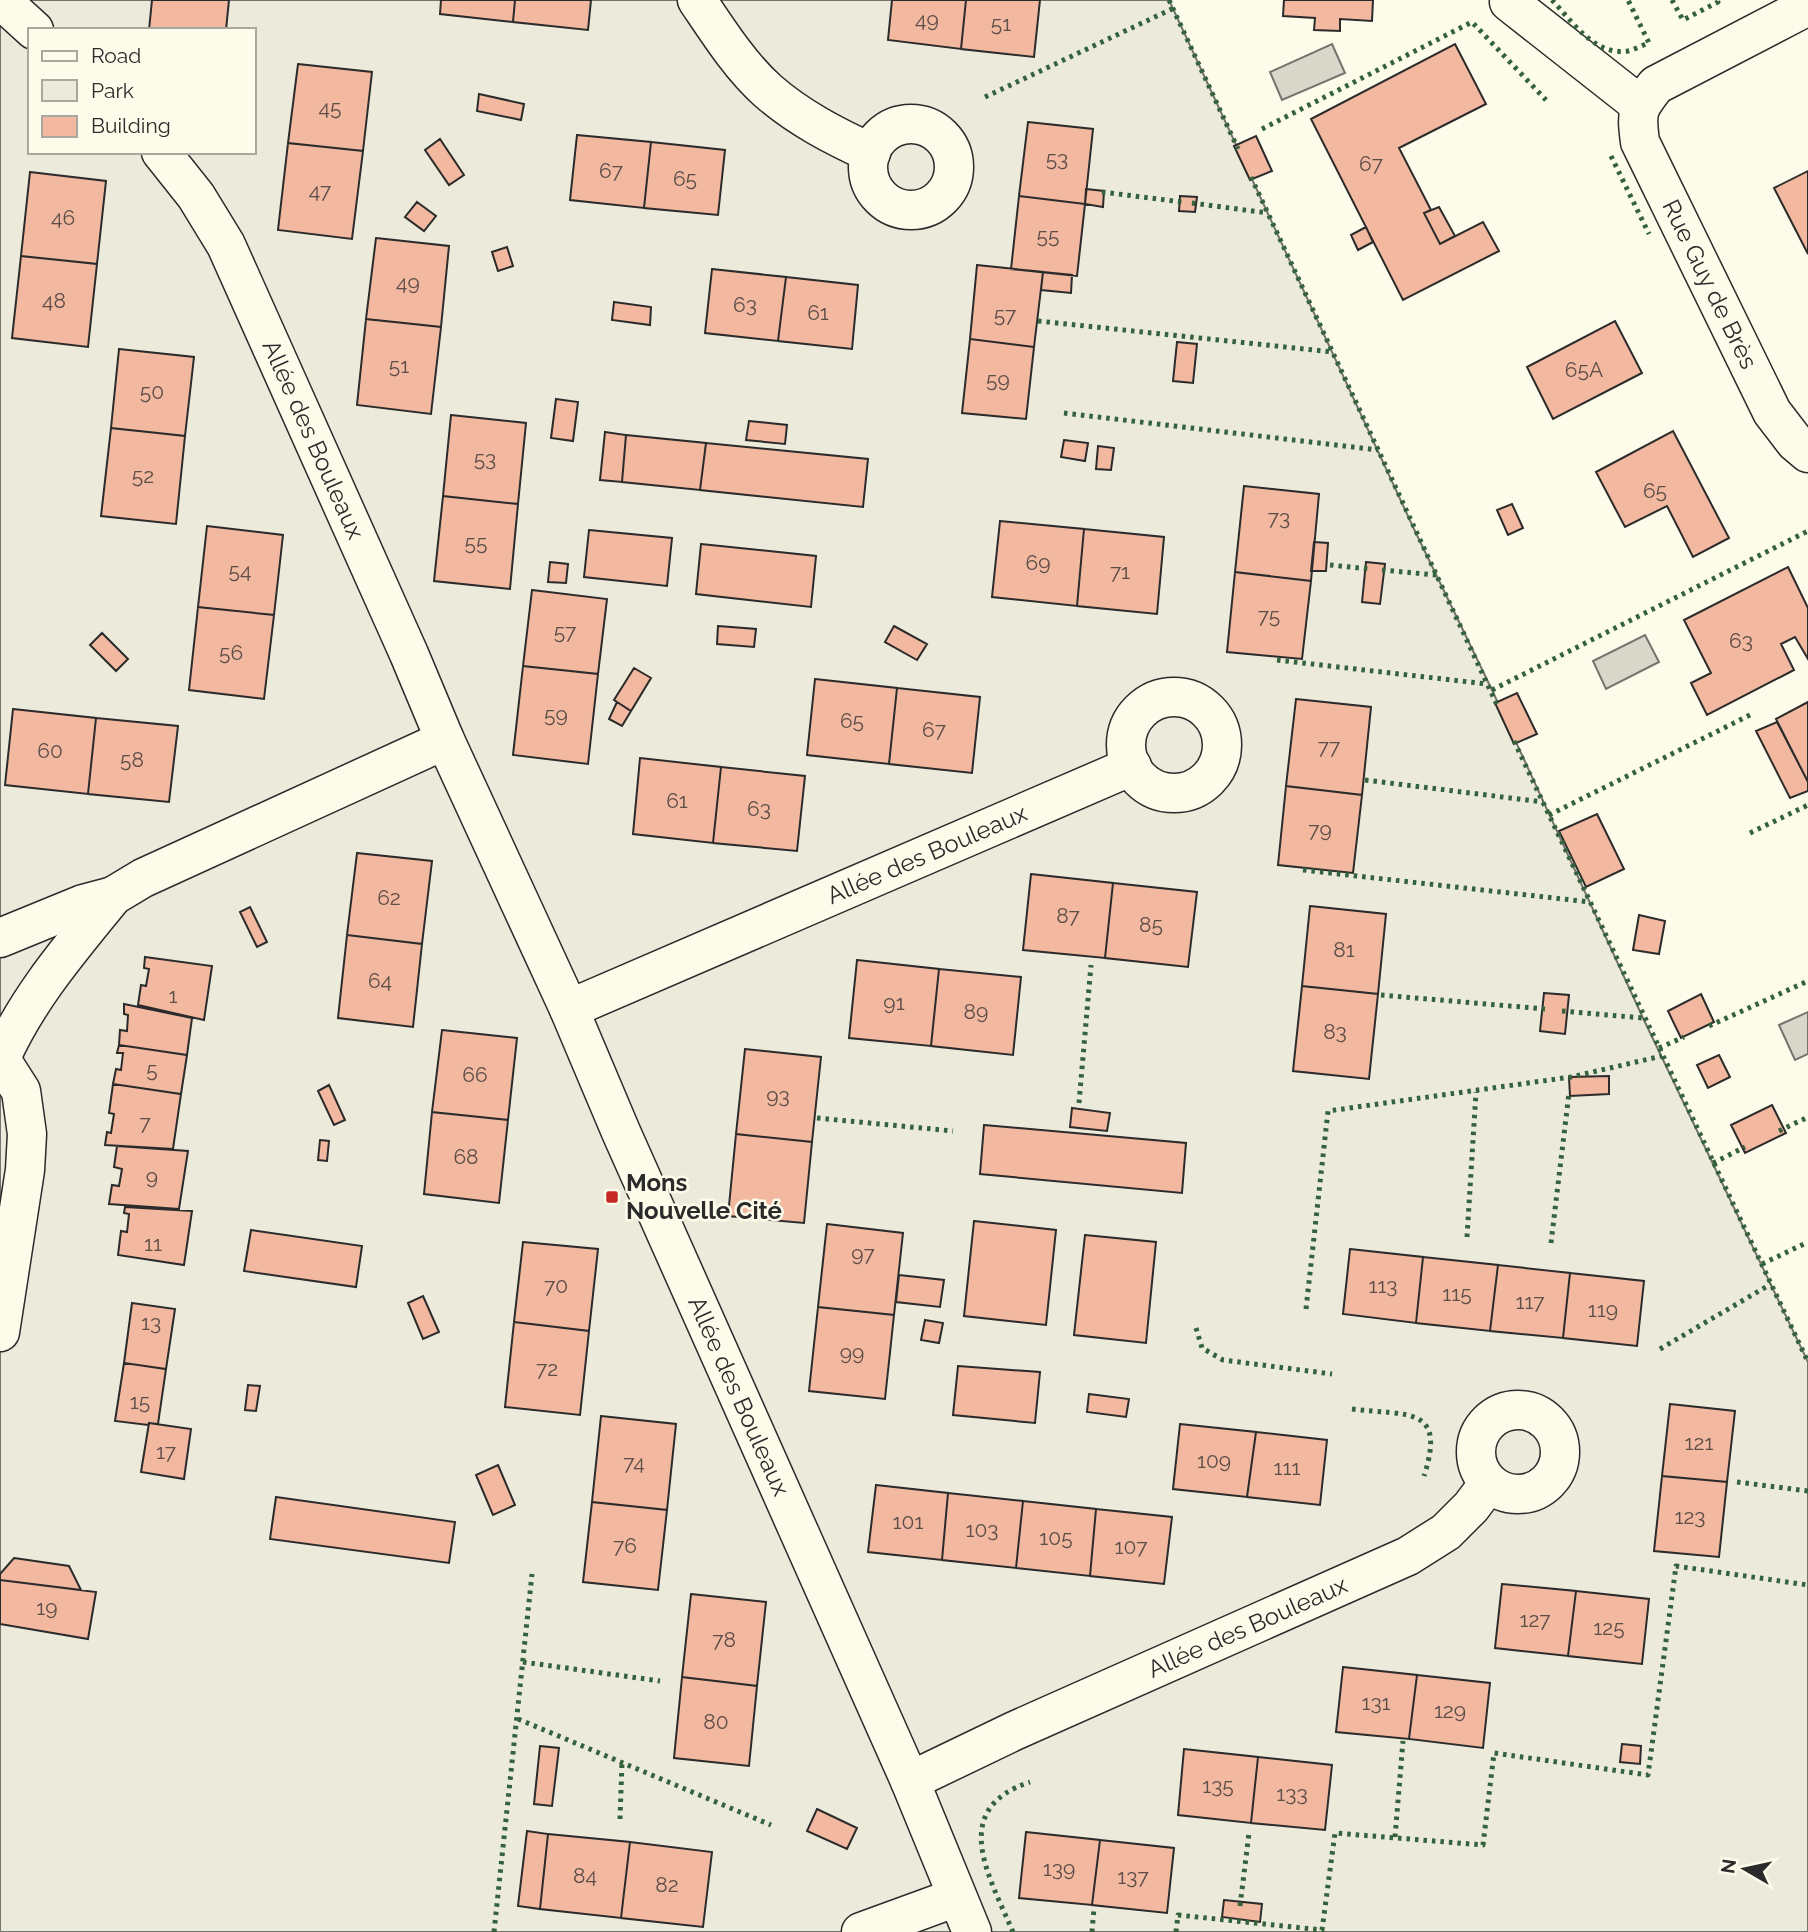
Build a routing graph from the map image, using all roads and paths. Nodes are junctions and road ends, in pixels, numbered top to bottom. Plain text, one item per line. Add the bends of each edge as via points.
1 (1, 0) edge
2 (697, 0) edge
3 (1509, 2) dead end
4 (1808, 6) edge
5 (32, 28) edge
6 (1640, 105) junction
7 (871, 153) dead end
8 (163, 154) edge
9 (1808, 453) edge
10 (445, 740) junction
11 (1132, 766) dead end
12 (113, 896) junction
13 (0, 938) edge
14 (569, 1009) junction
15 (0, 1058) edge
16 (0, 1332) edge
17 (1489, 1483) dead end
18 (911, 1781) junction
19 (957, 1897) junction
20 (861, 1932) edge
21 (972, 1932) edge

1 - 5 street
2 - 7 street via 766,89 796,114
3 - 6 street
4 - 6 street via 1656,85
6 - 9 street, Rue Guy de Brès via 1640,142 1772,412
8 - 10 street, Allée des Bouleaux via 226,245
10 - 12 street via 143,878
10 - 14 street, Allée des Bouleaux
11 - 14 street, Allée des Bouleaux
12 - 13 street
12 - 15 street via 50,975 16,1024
14 - 18 street, Allée des Bouleaux
15 - 16 street via 21,1091 27,1134
17 - 18 street, Allée des Bouleaux via 1447,1532 1408,1556
18 - 19 street, Allée des Bouleaux
19 - 20 street
19 - 21 street, Allée des Bouleaux

